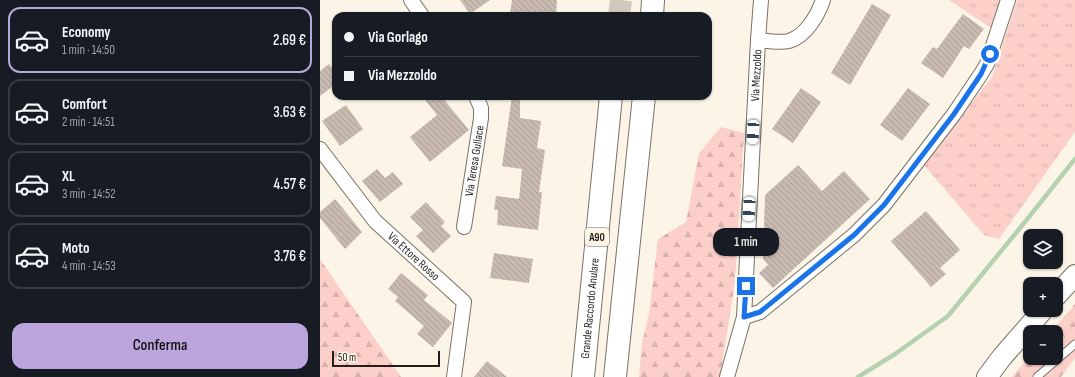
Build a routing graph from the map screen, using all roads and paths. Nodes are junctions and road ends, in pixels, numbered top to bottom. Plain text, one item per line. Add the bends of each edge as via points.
1 (411, 0) edge
2 (653, 0) edge
3 (761, 0) edge
4 (823, 0) edge
5 (1008, 0) edge
6 (419, 12) edge
7 (652, 12) edge
8 (758, 40) junction
9 (478, 100) edge
10 (611, 100) edge
11 (644, 100) edge
12 (320, 149) edge
13 (464, 227) dead end
14 (1075, 275) edge
15 (1063, 288) edge
16 (744, 317) junction
17 (1037, 317) edge
18 (1075, 344) edge
19 (454, 377) edge
20 (583, 377) edge
21 (615, 377) edge
22 (727, 377) edge
23 (987, 377) edge
24 (1037, 377) edge

1 - 6 street
2 - 7 highway
3 - 8 street
4 - 8 street, Via Mezzoldo via 811,23 795,38 783,42
5 - 16 street via 987,64 981,74 954,114 884,205 854,235 760,312
8 - 16 street, Via Mezzoldo
9 - 13 street, Via Teresa Gullace via 481,118
10 - 20 highway, Grande Raccordo Anulare / A90
11 - 21 highway
12 - 19 street, Via Ettore Rosso via 375,220 464,302
14 - 15 main road
16 - 22 street, Via Mezzoldo
17 - 23 main road
18 - 24 lane

